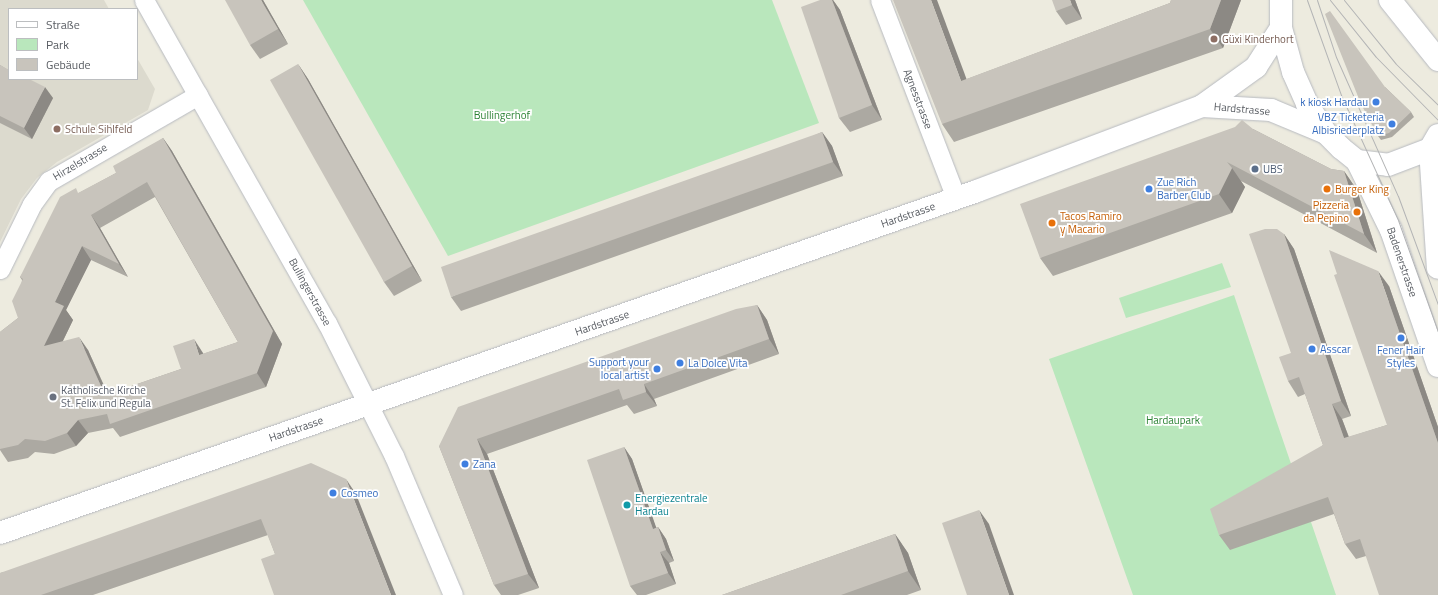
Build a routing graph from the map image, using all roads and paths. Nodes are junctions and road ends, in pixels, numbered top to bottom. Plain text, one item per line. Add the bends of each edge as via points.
1 (144, 0) edge
2 (880, 0) edge
3 (1281, 0) edge
4 (1390, 0) edge
5 (1281, 28) junction
6 (1438, 60) edge
7 (198, 95) junction
8 (1202, 106) junction
9 (1326, 133) junction
10 (1435, 145) edge
11 (1357, 161) junction
12 (956, 198) junction
13 (1438, 268) edge
14 (0, 269) edge
15 (1438, 366) edge
16 (368, 404) junction
17 (0, 533) edge
18 (453, 595) edge

1 - 7 street, Bullingerstrasse
2 - 12 street, Agnesstrasse
3 - 5 main road
4 - 6 main road
5 - 8 main road, Hardstrasse via 1256,67
5 - 9 main road via 1293,72
7 - 14 street, Hirzelstrasse via 49,180 32,204
7 - 16 street, Bullingerstrasse via 327,323
8 - 9 main road, Hardstrasse via 1271,110
8 - 12 main road, Hardstrasse
9 - 11 main road
10 - 11 main road via 1388,165
10 - 13 main road
11 - 15 main road, Badenerstrasse via 1386,216
12 - 16 main road, Hardstrasse
16 - 17 main road, Hardstrasse
16 - 18 street, Bullingerstrasse

